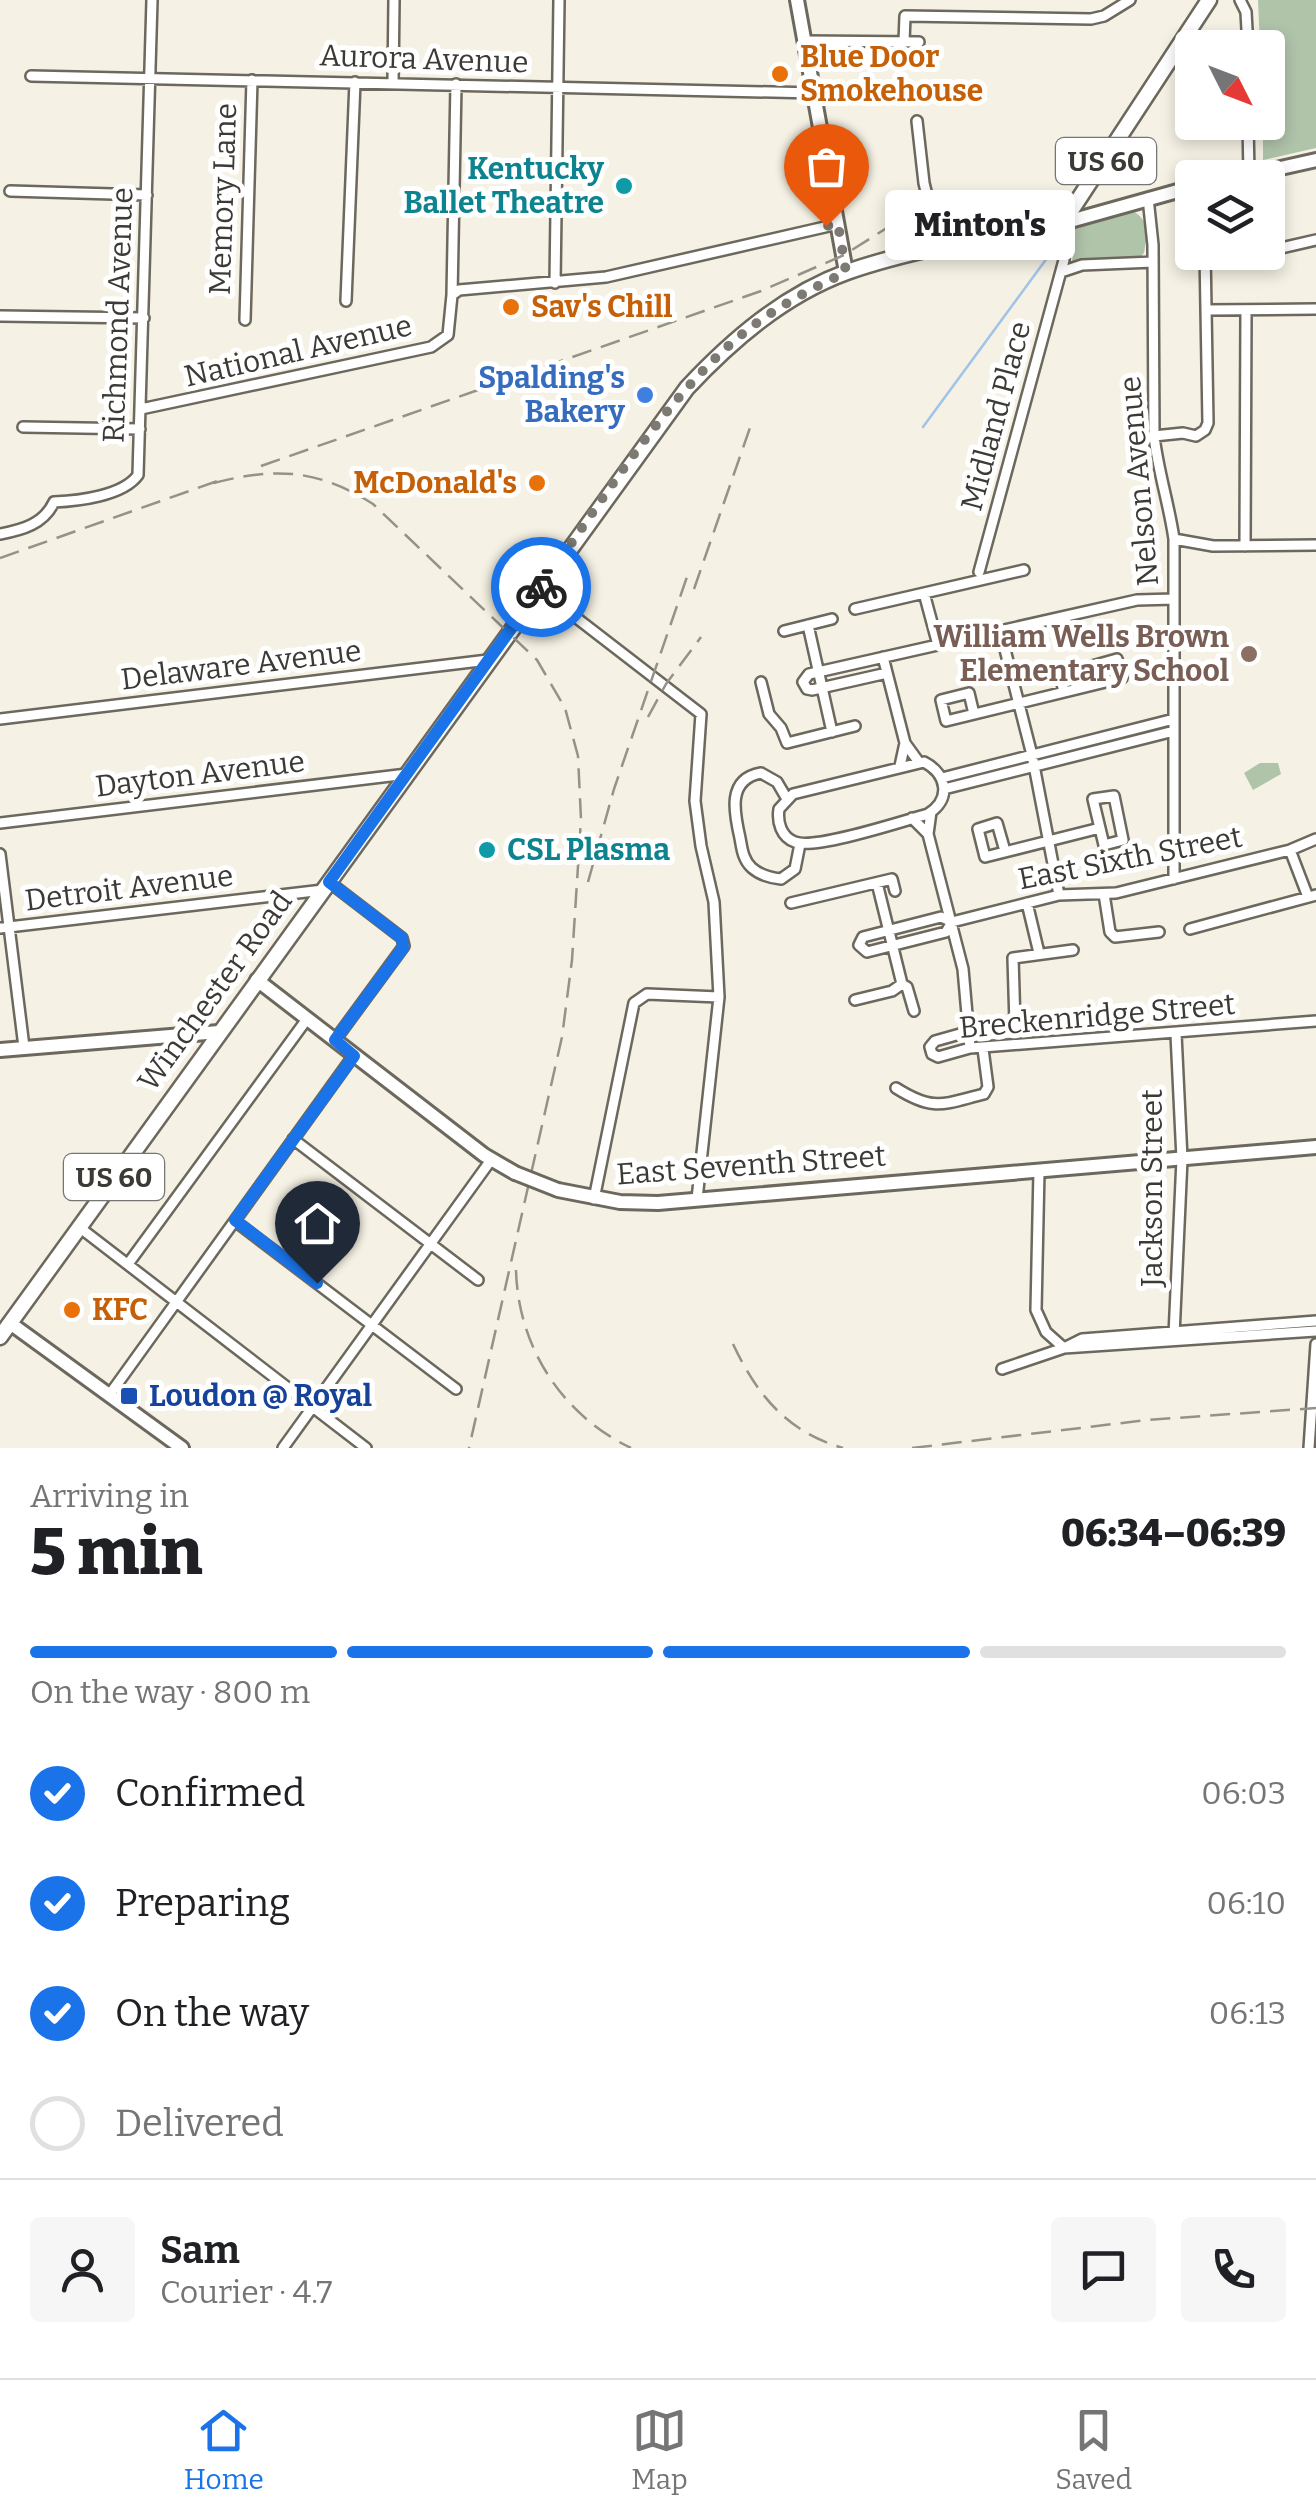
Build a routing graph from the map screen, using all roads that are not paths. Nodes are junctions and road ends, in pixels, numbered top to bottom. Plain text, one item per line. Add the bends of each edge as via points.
1 (152, 0) edge
2 (394, 0) edge
3 (559, 0) edge
4 (796, 0) edge
5 (1130, 0) edge
6 (1240, 0) edge
7 (1202, 3) edge
8 (1247, 30) edge
9 (805, 42) junction
10 (904, 42) junction
11 (919, 42) dead end
12 (31, 76) dead end
13 (152, 79) junction
14 (252, 80) junction
15 (355, 82) junction
16 (394, 83) junction
17 (456, 84) junction
18 (557, 88) junction
19 (815, 93) junction
20 (917, 121) dead end
21 (1316, 160) edge
22 (1285, 167) edge
23 (10, 191) dead end
24 (1175, 191) edge
25 (147, 195) junction
26 (1148, 198) junction
27 (1063, 223) junction
28 (838, 224) junction
29 (1036, 228) junction
30 (1316, 240) edge
31 (1285, 247) edge
32 (940, 249) junction
33 (1153, 262) junction
34 (1205, 270) edge
35 (846, 272) junction
36 (1061, 272) junction
37 (555, 283) junction
38 (452, 296) junction
39 (346, 301) dead end
40 (1316, 309) edge
41 (1206, 310) junction
42 (1246, 311) junction
43 (0, 316) edge
44 (144, 318) junction
45 (245, 320) dead end
46 (142, 409) junction
47 (23, 427) dead end
48 (140, 428) junction
49 (1154, 436) junction
50 (0, 534) edge
51 (1174, 539) junction
52 (1316, 545) edge
53 (1244, 546) junction
54 (1024, 570) dead end
55 (979, 572) dead end
56 (540, 589) junction
57 (924, 593) junction
58 (1174, 599) junction
59 (855, 609) dead end
60 (832, 619) dead end
61 (808, 625) junction
62 (1000, 630) junction
63 (784, 631) dead end
64 (938, 645) junction
65 (883, 657) junction
66 (488, 660) junction
67 (818, 672) junction
68 (887, 672) junction
69 (760, 682) dead end
70 (822, 688) junction
71 (1064, 692) junction
72 (1018, 703) junction
73 (974, 714) dead end
74 (1174, 719) junction
75 (0, 720) edge
76 (855, 726) dead end
77 (1174, 731) junction
78 (832, 732) junction
79 (904, 743) junction
80 (1033, 761) junction
81 (909, 764) junction
82 (406, 774) junction
83 (942, 778) junction
84 (944, 789) junction
85 (787, 799) junction
86 (921, 815) junction
87 (0, 823) edge
88 (1100, 828) junction
89 (928, 834) junction
90 (1316, 839) edge
91 (1050, 840) junction
92 (800, 844) junction
93 (1290, 850) junction
94 (1005, 851) dead end
95 (0, 854) edge
96 (1174, 880) junction
97 (876, 883) junction
98 (326, 886) junction
99 (895, 891) dead end
100 (1104, 894) junction
101 (1059, 896) junction
102 (1312, 896) edge
103 (791, 903) dead end
104 (1028, 903) junction
105 (952, 922) junction
106 (4, 927) edge
107 (1190, 929) dead end
108 (889, 930) junction
109 (1159, 932) dead end
110 (892, 946) junction
111 (1073, 950) dead end
112 (1038, 953) junction
113 (257, 980) junction
114 (902, 984) junction
115 (719, 997) junction
116 (855, 1000) dead end
117 (914, 1011) dead end
118 (308, 1018) junction
119 (1316, 1022) edge
120 (1014, 1024) dead end
121 (219, 1032) junction
122 (966, 1032) junction
123 (1176, 1034) junction
124 (335, 1040) junction
125 (24, 1047) junction
126 (970, 1048) junction
127 (983, 1049) junction
128 (0, 1050) edge
129 (354, 1056) junction
130 (896, 1088) dead end
131 (293, 1138) junction
132 (1316, 1147) edge
133 (1182, 1159) junction
134 (491, 1160) junction
135 (1039, 1171) junction
136 (594, 1199) junction
137 (697, 1200) junction
138 (235, 1220) junction
139 (79, 1227) junction
140 (430, 1244) junction
141 (128, 1264) junction
142 (478, 1280) dead end
143 (177, 1301) junction
144 (5, 1319) edge
145 (1316, 1321) edge
146 (372, 1324) junction
147 (1316, 1331) edge
148 (0, 1337) edge
149 (1174, 1337) junction
150 (1316, 1344) edge
151 (1064, 1348) junction
152 (1002, 1369) dead end
153 (456, 1389) dead end
154 (110, 1394) junction
155 (312, 1407) junction
156 (182, 1448) edge
157 (283, 1448) edge
158 (366, 1448) edge
159 (1309, 1448) edge

1 - 13 street, Richmond Avenue
2 - 16 street
3 - 18 street
4 - 9 street
5 - 10 street via 1091,19 905,16
6 - 8 street
7 - 27 main road, US 60
9 - 10 street
9 - 19 street
10 - 11 street
12 - 13 street, Aurora Avenue
13 - 14 street, Aurora Avenue
13 - 25 street, Richmond Avenue
14 - 15 street, Aurora Avenue
14 - 45 street, Memory Lane
15 - 16 street, Aurora Avenue
15 - 39 street
16 - 17 street, Aurora Avenue
17 - 18 street, Aurora Avenue
17 - 38 street, National Avenue
18 - 19 street, Aurora Avenue
18 - 37 street
19 - 28 street
20 - 32 street
21 - 22 street
23 - 25 street
24 - 26 street
25 - 44 street, Richmond Avenue
26 - 27 street
26 - 33 street, Nelson Avenue
27 - 29 main road, Winchester Road / US 60
28 - 35 street
28 - 37 street
29 - 32 main road, Winchester Road / US 60
29 - 36 street via 1054,232 1062,243
30 - 31 street
32 - 35 main road, Winchester Road / US 60
33 - 36 street via 1082,264
33 - 49 street, Nelson Avenue
34 - 41 street
35 - 56 main road, Winchester Road / US 60 via 760,320 703,371
36 - 55 street, Midland Place
37 - 38 street
38 - 46 street, National Avenue via 449,331 431,347
40 - 42 street
41 - 42 street
41 - 49 street via 1205,430
42 - 53 street
43 - 44 street
44 - 46 street, Richmond Avenue
46 - 48 street, Richmond Avenue
47 - 48 street
48 - 50 street, Richmond Avenue via 133,483 54,502 44,518
49 - 51 street, Nelson Avenue
51 - 53 street
51 - 58 street, Nelson Avenue
52 - 53 street
54 - 57 street
56 - 66 main road, Winchester Road / US 60
56 - 115 street via 701,714 695,801 714,902
57 - 59 street
57 - 64 street
58 - 62 street via 1137,600
58 - 74 street, Nelson Avenue
60 - 61 street
61 - 63 street
61 - 67 street
62 - 64 street
62 - 72 street
64 - 65 street
65 - 67 street
65 - 68 street
66 - 75 street, Delaware Avenue
66 - 82 main road, Winchester Road / US 60
67 - 70 street
67 - 70 street via 803,682 809,690
68 - 70 street
68 - 79 street
69 - 78 street via 787,743
70 - 78 street
71 - 71 street via 1060,675 1116,659 1122,678
71 - 72 street
72 - 73 street
72 - 80 street
74 - 77 street, Nelson Avenue
74 - 80 street
76 - 78 street
77 - 80 street
77 - 96 street, Nelson Avenue
79 - 81 street
79 - 81 street
80 - 83 street
80 - 84 street
80 - 91 street
81 - 83 street via 930,765
81 - 85 street
82 - 87 street, Dayton Avenue
82 - 98 main road, Winchester Road / US 60
83 - 84 street
84 - 86 street via 939,806
85 - 92 street via 779,809 780,828
85 - 92 street via 761,773 738,786 734,814 745,859 760,874 781,879 795,868
86 - 89 street
86 - 89 street
86 - 92 street
88 - 88 street via 1104,845 1124,840 1114,796 1094,800
88 - 91 street
89 - 105 street
90 - 93 street, East Sixth Street
91 - 94 street
91 - 101 street
93 - 96 street, East Sixth Street
93 - 102 street
95 - 106 street
96 - 100 street, East Sixth Street
97 - 99 street via 892,879
97 - 103 street
97 - 108 street
98 - 106 street, Detroit Avenue
98 - 113 main road, Winchester Road / US 60
98 - 124 street via 402,938 403,948
100 - 101 street, East Sixth Street
100 - 109 street via 1115,937
101 - 104 street, East Sixth Street
102 - 107 street
104 - 105 street, East Sixth Street
104 - 112 street
105 - 108 street, East Sixth Street via 941,917
105 - 110 street, East Sixth Street via 946,932
105 - 122 street
106 - 125 street
108 - 110 street
108 - 110 street via 863,937 858,946 867,952
110 - 114 street
111 - 112 street
112 - 120 street via 1012,962
113 - 118 street, East Seventh Street
113 - 121 main road, Winchester Road / US 60
114 - 116 street
114 - 117 street
115 - 136 street via 647,994 634,1002
115 - 137 street
118 - 124 street, East Seventh Street
118 - 141 street
119 - 123 street, Breckenridge Street
121 - 125 street
121 - 139 main road, Winchester Road / US 60
122 - 126 street
122 - 126 street, Breckenridge Street via 934,1041 930,1051 938,1056
123 - 127 street, Breckenridge Street
123 - 133 street, Jackson Street
124 - 129 street, East Seventh Street
125 - 128 street
126 - 127 street, Breckenridge Street
127 - 130 street via 984,1094 932,1105
129 - 131 street
129 - 134 street, East Seventh Street
131 - 138 street
131 - 140 street
132 - 133 street, East Seventh Street
133 - 135 street, East Seventh Street
133 - 149 street, Jackson Street
134 - 136 street, East Seventh Street, bridge
134 - 140 street
135 - 137 street, East Seventh Street
135 - 151 street via 1036,1310
136 - 137 street, East Seventh Street
138 - 143 street
138 - 146 street
139 - 141 street
139 - 144 main road, Winchester Road / US 60
140 - 142 street
140 - 146 street
141 - 143 street
143 - 154 street
143 - 155 street
144 - 148 main road, Winchester Road / US 60
144 - 154 street
145 - 149 street
146 - 153 street
146 - 155 street
147 - 149 street
149 - 151 street via 1076,1340
150 - 159 street
151 - 152 street
154 - 156 street
155 - 157 street
155 - 158 street

